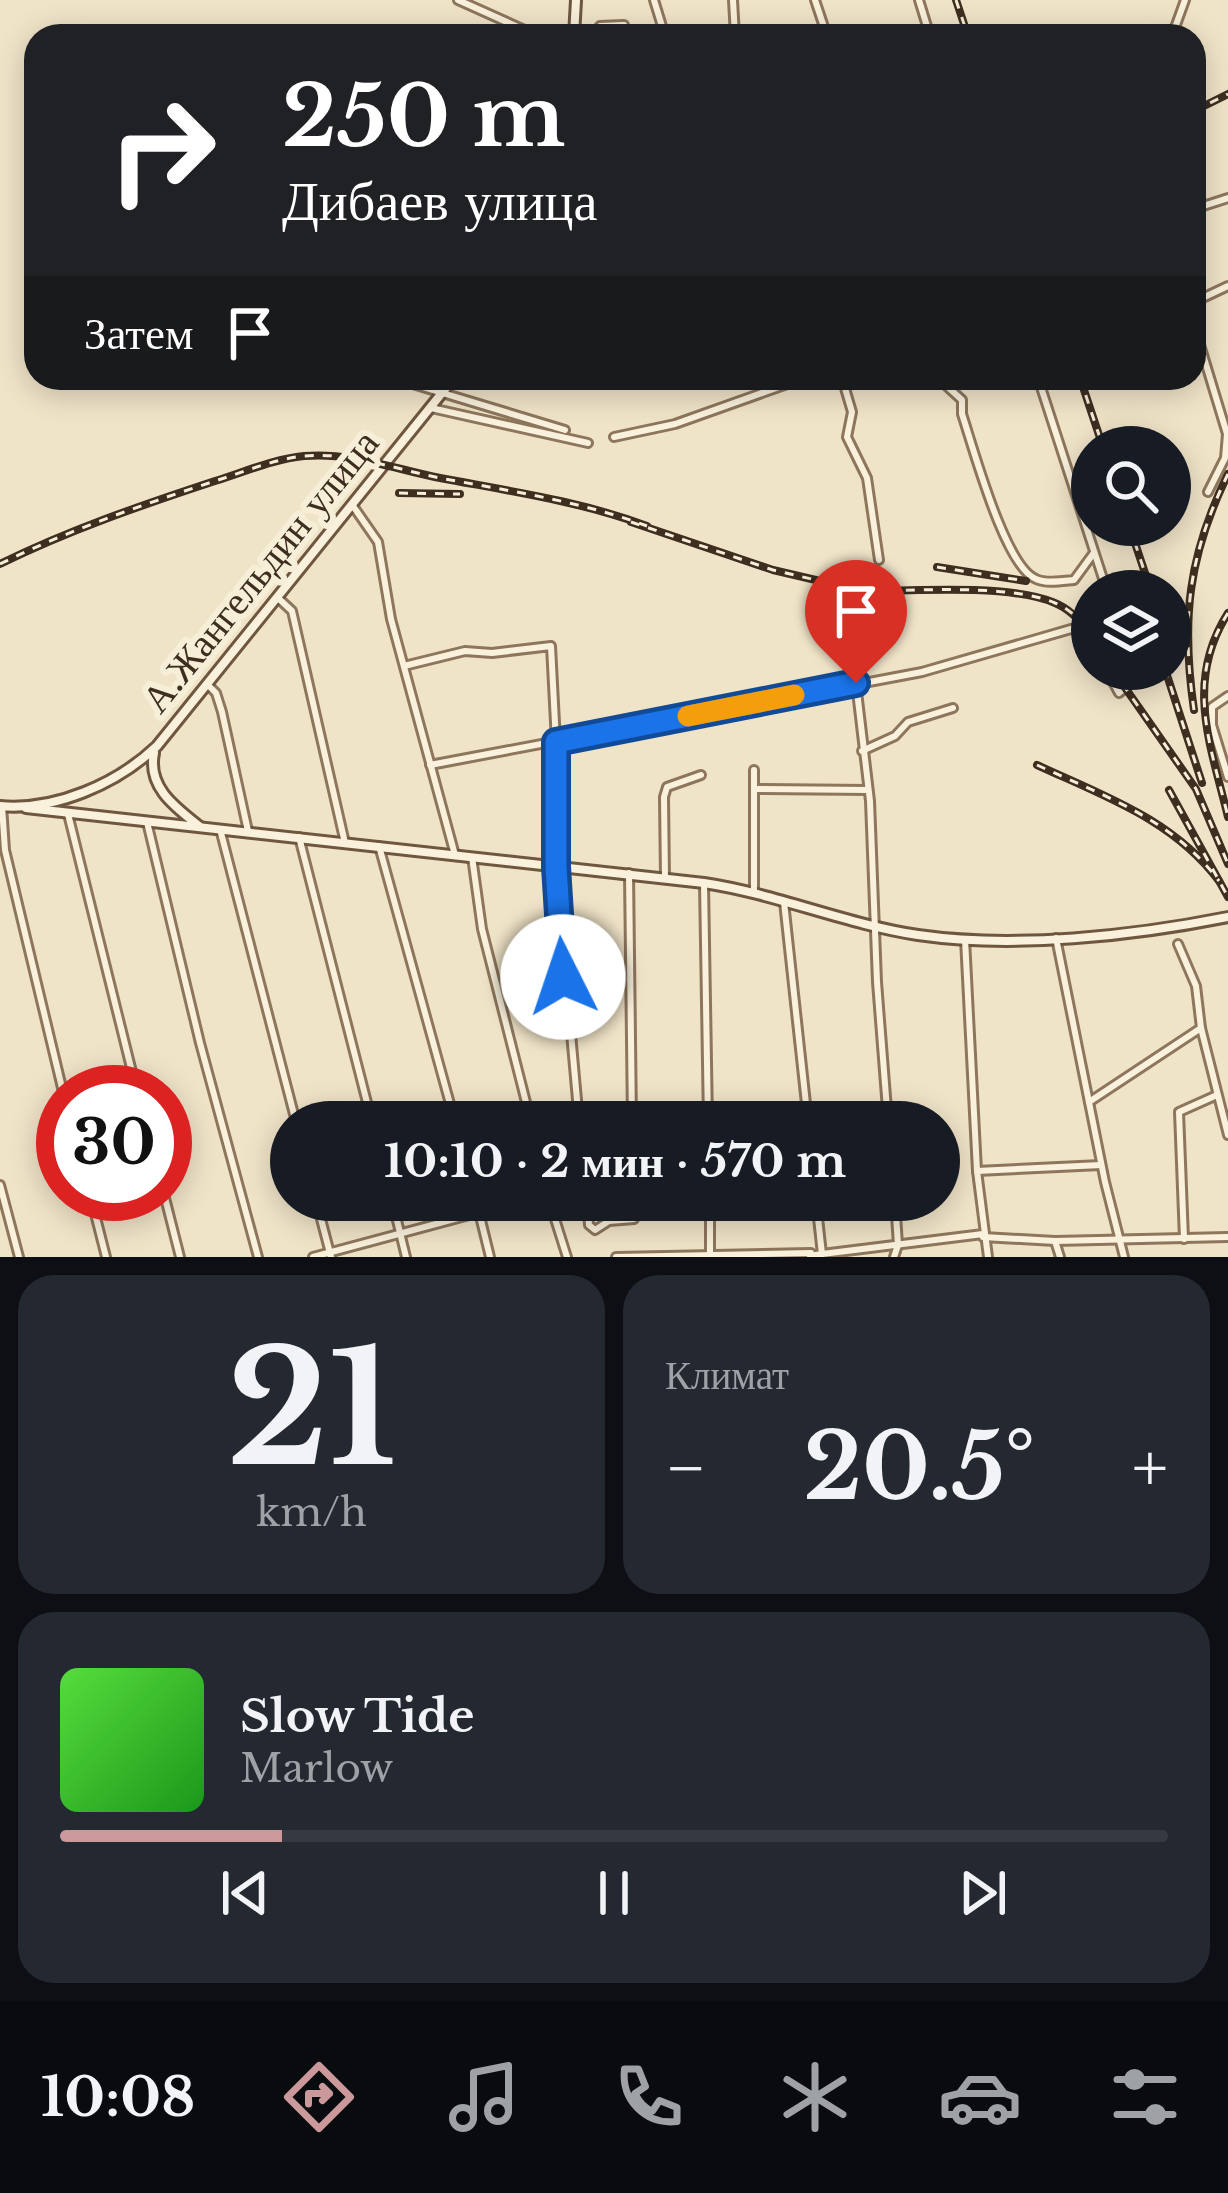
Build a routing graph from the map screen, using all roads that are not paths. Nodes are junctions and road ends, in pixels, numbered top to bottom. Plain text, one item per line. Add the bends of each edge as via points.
1 (458, 0) edge
2 (511, 24) edge
3 (1206, 360) edge
4 (431, 390) edge
5 (444, 390) edge
6 (770, 390) edge
7 (846, 390) edge
8 (951, 390) edge
9 (1042, 390) edge
10 (441, 393) junction
11 (431, 408) junction
12 (565, 430) dead end
13 (614, 437) dead end
14 (588, 443) dead end
15 (1208, 492) dead end
16 (353, 506) junction
17 (1094, 554) junction
18 (880, 560) dead end
19 (1100, 570) edge
20 (278, 597) junction
21 (1071, 629) edge
22 (404, 665) junction
23 (856, 683) junction
24 (207, 685) junction
25 (1228, 696) edge
26 (953, 708) dead end
27 (556, 742) junction
28 (157, 746) junction
29 (862, 751) junction
30 (430, 765) junction
31 (754, 770) dead end
32 (701, 775) dead end
33 (1228, 777) edge
34 (754, 789) junction
35 (868, 790) junction
36 (1, 806) edge
37 (26, 808) junction
38 (68, 814) junction
39 (147, 822) junction
40 (200, 827) junction
41 (220, 829) junction
42 (248, 831) junction
43 (299, 837) junction
44 (345, 843) junction
45 (379, 845) junction
46 (455, 854) junction
47 (472, 857) junction
48 (556, 867) junction
49 (629, 873) junction
50 (664, 879) junction
51 (704, 883) junction
52 (754, 891) junction
53 (784, 898) junction
54 (1224, 918) edge
55 (875, 926) junction
56 (1056, 938) junction
57 (965, 939) junction
58 (1178, 944) dead end
59 (1201, 1028) junction
60 (57, 1065) edge
61 (130, 1065) edge
62 (1217, 1094) junction
63 (291, 1101) edge
64 (367, 1101) edge
65 (448, 1101) edge
66 (526, 1101) edge
67 (577, 1101) edge
68 (632, 1101) edge
69 (708, 1101) edge
70 (806, 1101) edge
71 (887, 1101) edge
72 (1089, 1102) junction
73 (1228, 1135) edge
74 (1101, 1165) junction
75 (977, 1171) junction
76 (0, 1185) edge
77 (97, 1221) edge
78 (171, 1221) edge
79 (322, 1221) edge
80 (397, 1221) edge
81 (448, 1221) edge
82 (481, 1221) edge
83 (556, 1221) edge
84 (710, 1221) edge
85 (818, 1221) edge
86 (896, 1221) edge
87 (400, 1232) junction
88 (983, 1236) junction
89 (1228, 1238) edge
90 (1184, 1239) junction
91 (1054, 1240) junction
92 (1120, 1240) junction
93 (898, 1245) junction
94 (822, 1254) edge
95 (331, 1255) edge
96 (710, 1255) edge
97 (810, 1255) edge
98 (19, 1257) edge
99 (106, 1257) edge
100 (180, 1257) edge
101 (258, 1257) edge
102 (313, 1257) edge
103 (406, 1257) edge
104 (490, 1257) edge
105 (567, 1257) edge
106 (616, 1257) edge
107 (894, 1257) edge
108 (988, 1257) edge
109 (1060, 1257) edge
110 (1124, 1257) edge

1 - 2 street
3 - 15 street via 1227,434 1226,458
4 - 10 street
5 - 10 main road, А.Жангельдин улица
6 - 13 street
7 - 18 street via 847,437 867,478
8 - 17 street via 962,400 997,524 1030,576 1074,580
9 - 17 street
10 - 11 main road, А.Жангельдин улица
10 - 12 street
11 - 14 street
11 - 16 main road, А.Жангельдин улица
16 - 20 main road, А.Жангельдин улица
16 - 22 street via 379,542
17 - 19 street
20 - 24 main road, А.Жангельдин улица
20 - 44 street via 292,611
21 - 23 street
22 - 27 street via 464,651 551,646
22 - 30 street
23 - 27 street
23 - 29 street
24 - 28 main road, А.Жангельдин улица
24 - 42 street via 222,712
25 - 33 street via 1212,707 1212,725
26 - 29 street via 908,722
27 - 30 street
27 - 48 street
28 - 37 main road, А.Жангельдин улица via 101,784
28 - 40 main road via 157,786
29 - 35 street
30 - 46 street
31 - 34 street
32 - 50 street via 668,787 664,797
34 - 35 street
34 - 52 street
35 - 55 street
36 - 37 main road
36 - 60 street
37 - 38 main road
38 - 39 main road
38 - 61 street
39 - 40 main road
39 - 101 street
40 - 41 main road
41 - 42 main road
41 - 63 street
42 - 43 main road
43 - 44 main road
43 - 64 street
44 - 45 main road
45 - 46 main road
45 - 65 street
46 - 47 main road
47 - 48 main road
47 - 66 street
48 - 49 main road
48 - 67 street
49 - 50 main road
49 - 68 street
50 - 51 main road
51 - 52 main road
51 - 69 street
52 - 53 main road
53 - 55 main road
53 - 70 street
54 - 56 main road
55 - 57 main road
55 - 71 street
56 - 57 main road
56 - 72 street
57 - 75 street
58 - 59 street via 1196,986
59 - 62 street
59 - 72 street
62 - 73 street
62 - 90 street via 1179,1112
72 - 74 street
74 - 75 street
74 - 92 street
75 - 88 street
76 - 98 street
77 - 99 street
78 - 100 street
79 - 95 street
80 - 87 street
81 - 87 street
82 - 104 street
83 - 105 street
84 - 96 street
85 - 94 street
86 - 93 street
87 - 95 street
87 - 103 street
88 - 91 street
88 - 93 street
88 - 108 street
89 - 90 street
90 - 92 street
91 - 92 street
91 - 109 street
92 - 110 street
93 - 94 street
93 - 107 street
94 - 97 street
95 - 102 street
96 - 97 street
96 - 106 street

